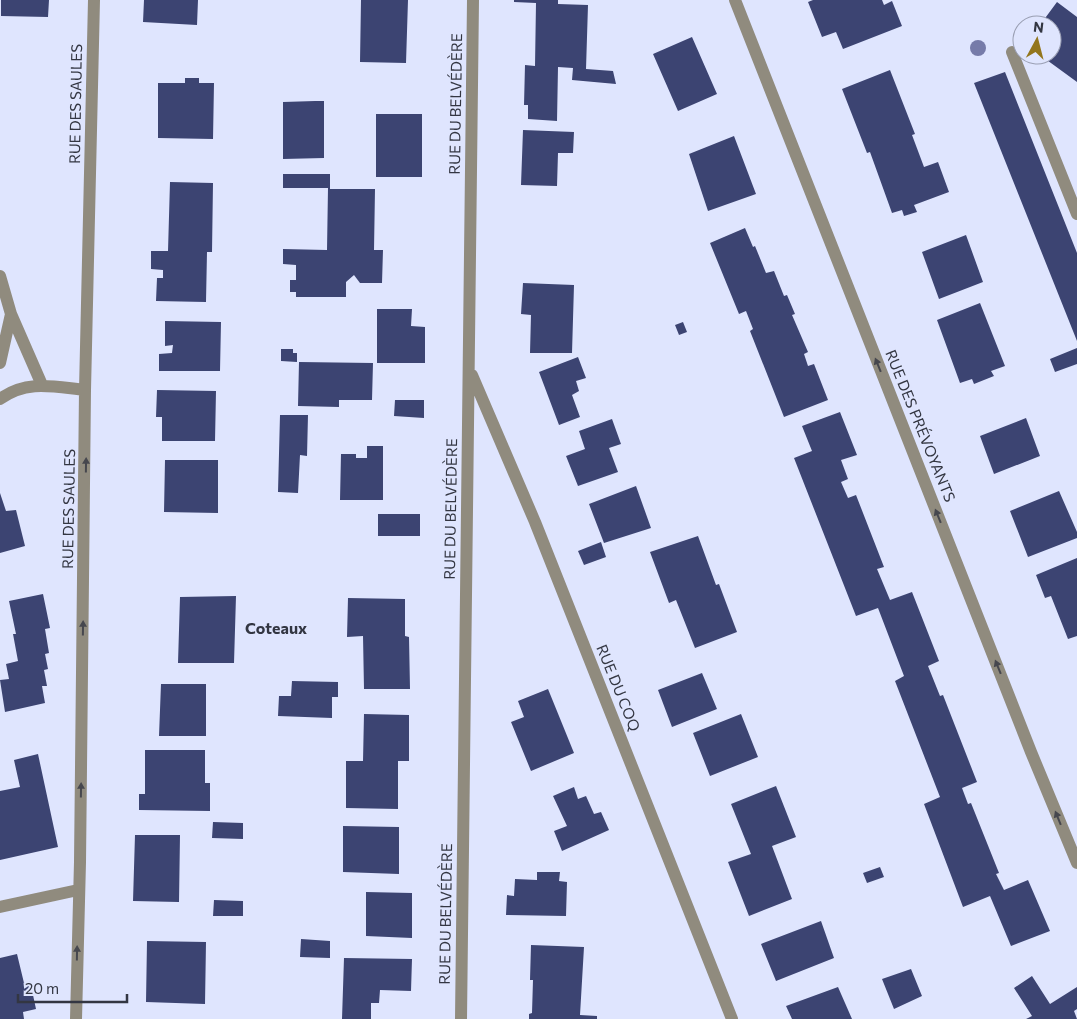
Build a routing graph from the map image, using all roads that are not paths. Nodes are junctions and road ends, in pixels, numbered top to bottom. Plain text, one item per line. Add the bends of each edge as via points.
1 (94, 0) edge
2 (473, 0) edge
3 (735, 0) edge
4 (1017, 65) edge
5 (1077, 214) edge
6 (0, 276) edge
7 (12, 314) junction
8 (0, 363) edge
9 (470, 370) junction
10 (42, 385) junction
11 (85, 390) junction
12 (0, 399) edge
13 (1077, 863) edge
14 (78, 890) junction
15 (0, 907) edge
16 (76, 1019) edge
17 (461, 1019) edge
18 (732, 1019) edge

1 - 11 street, RUE DES SAULES
2 - 9 street, RUE DU BELVÉDÈRE
13 -> 3 street, RUE DES PRÉVOYANTS
4 - 5 street
6 - 7 street
7 - 8 street
7 - 10 street
9 - 17 street, RUE DU BELVÉDÈRE
9 - 18 street, RUE DU COQ via 535,522
10 - 11 street
10 - 12 street via 15,389
14 -> 11 street, RUE DES SAULES
14 - 15 street
16 -> 14 street, RUE DES SAULES

